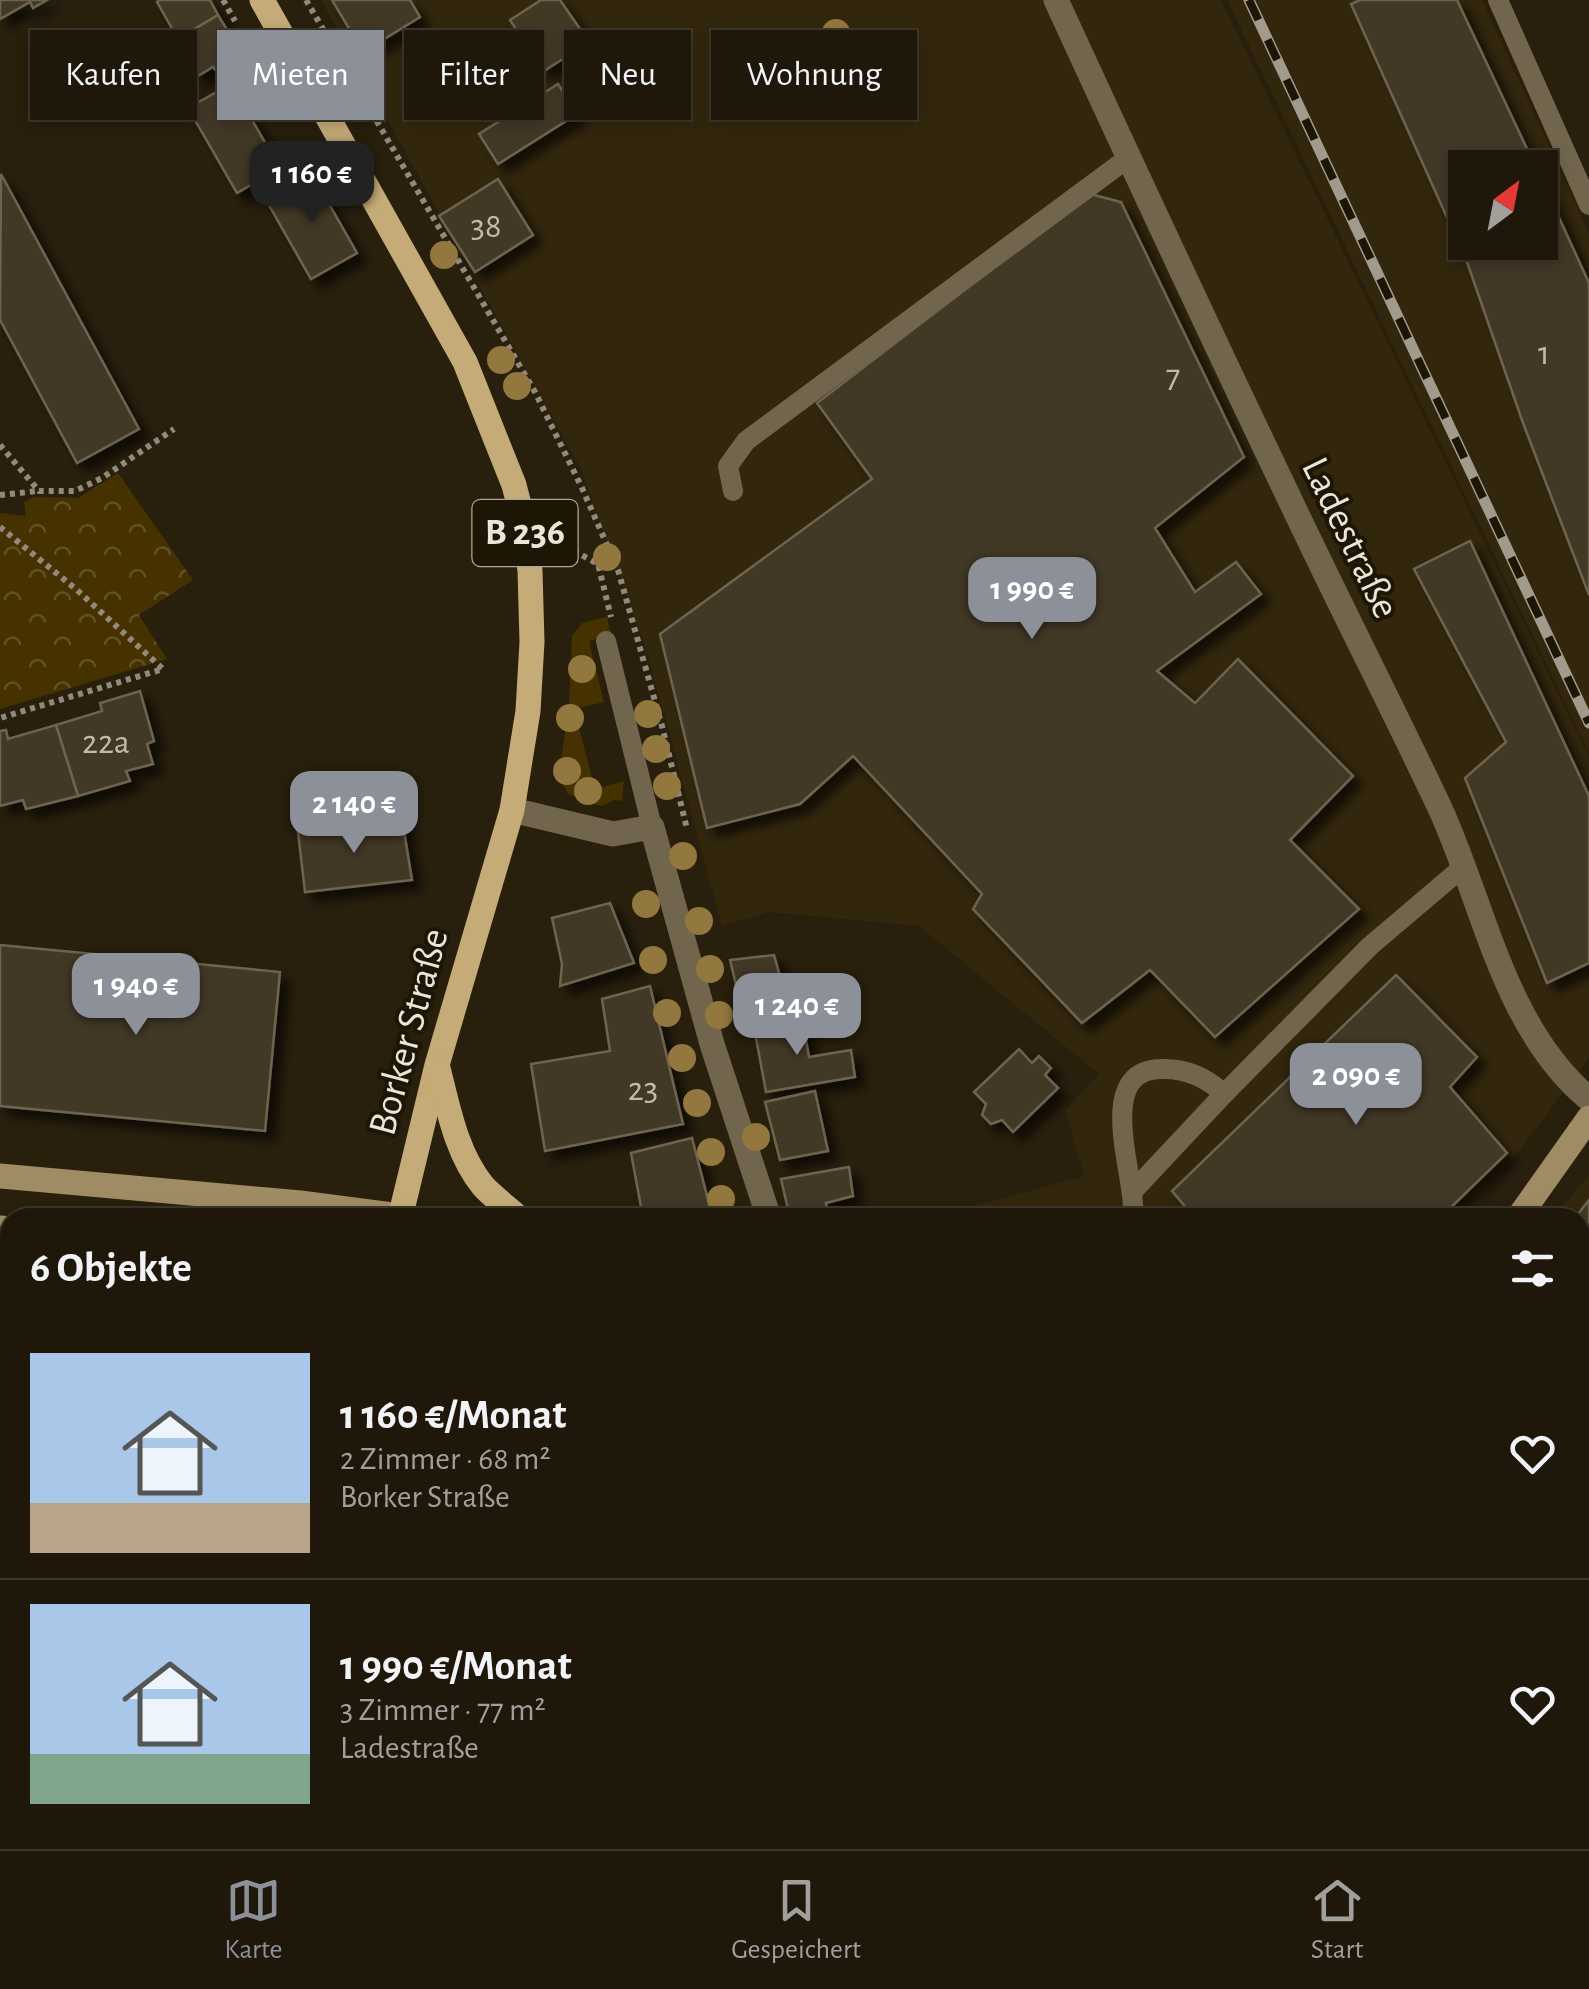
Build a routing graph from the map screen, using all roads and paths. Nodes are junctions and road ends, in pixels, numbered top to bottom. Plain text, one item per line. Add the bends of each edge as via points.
1 (262, 0) edge
2 (306, 0) edge
3 (1056, 0) edge
4 (1498, 0) edge
5 (1128, 158) junction
6 (1589, 205) edge
7 (174, 429) dead end
8 (0, 444) edge
9 (39, 491) junction
10 (733, 491) dead end
11 (0, 495) edge
12 (524, 524) junction
13 (0, 526) edge
14 (606, 641) joint
15 (0, 718) edge
16 (512, 810) junction
17 (652, 827) junction
18 (690, 839) dead end
19 (1463, 867) junction
20 (437, 1065) junction
21 (1224, 1094) junction
22 (1589, 1099) edge
23 (1589, 1118) edge
24 (0, 1176) edge
25 (1134, 1191) junction
26 (328, 1208) edge
27 (403, 1208) edge
28 (507, 1208) edge
29 (766, 1208) edge
30 (1133, 1208) edge
31 (1525, 1208) edge

1 - 12 main road, Borker Straße / B 236 via 465,362 501,446
2 - 18 path via 535,392 582,488 618,570
3 - 5 street, Ladestraße
4 - 6 lane
5 - 10 lane via 746,441 728,466
5 - 19 street, Ladestraße
7 - 9 path via 75,491
8 - 9 path
9 - 11 path
12 - 14 path via 598,564 616,638
12 - 16 main road, Borker Straße / B 236 via 532,642
13 - 15 path via 163,669
14 - 17 lane
16 - 17 street via 613,834
16 - 20 main road, Borker Straße / B 236
17 - 29 street
19 - 21 lane via 1370,946
19 - 22 street, Ladestraße via 1536,1038
20 - 27 main road, Borker Straße / B 236
20 - 28 main road via 467,1159
21 - 25 lane
21 - 25 lane via 1181,1071 1142,1074 1121,1110
23 - 31 street
24 - 26 street
25 - 30 lane

